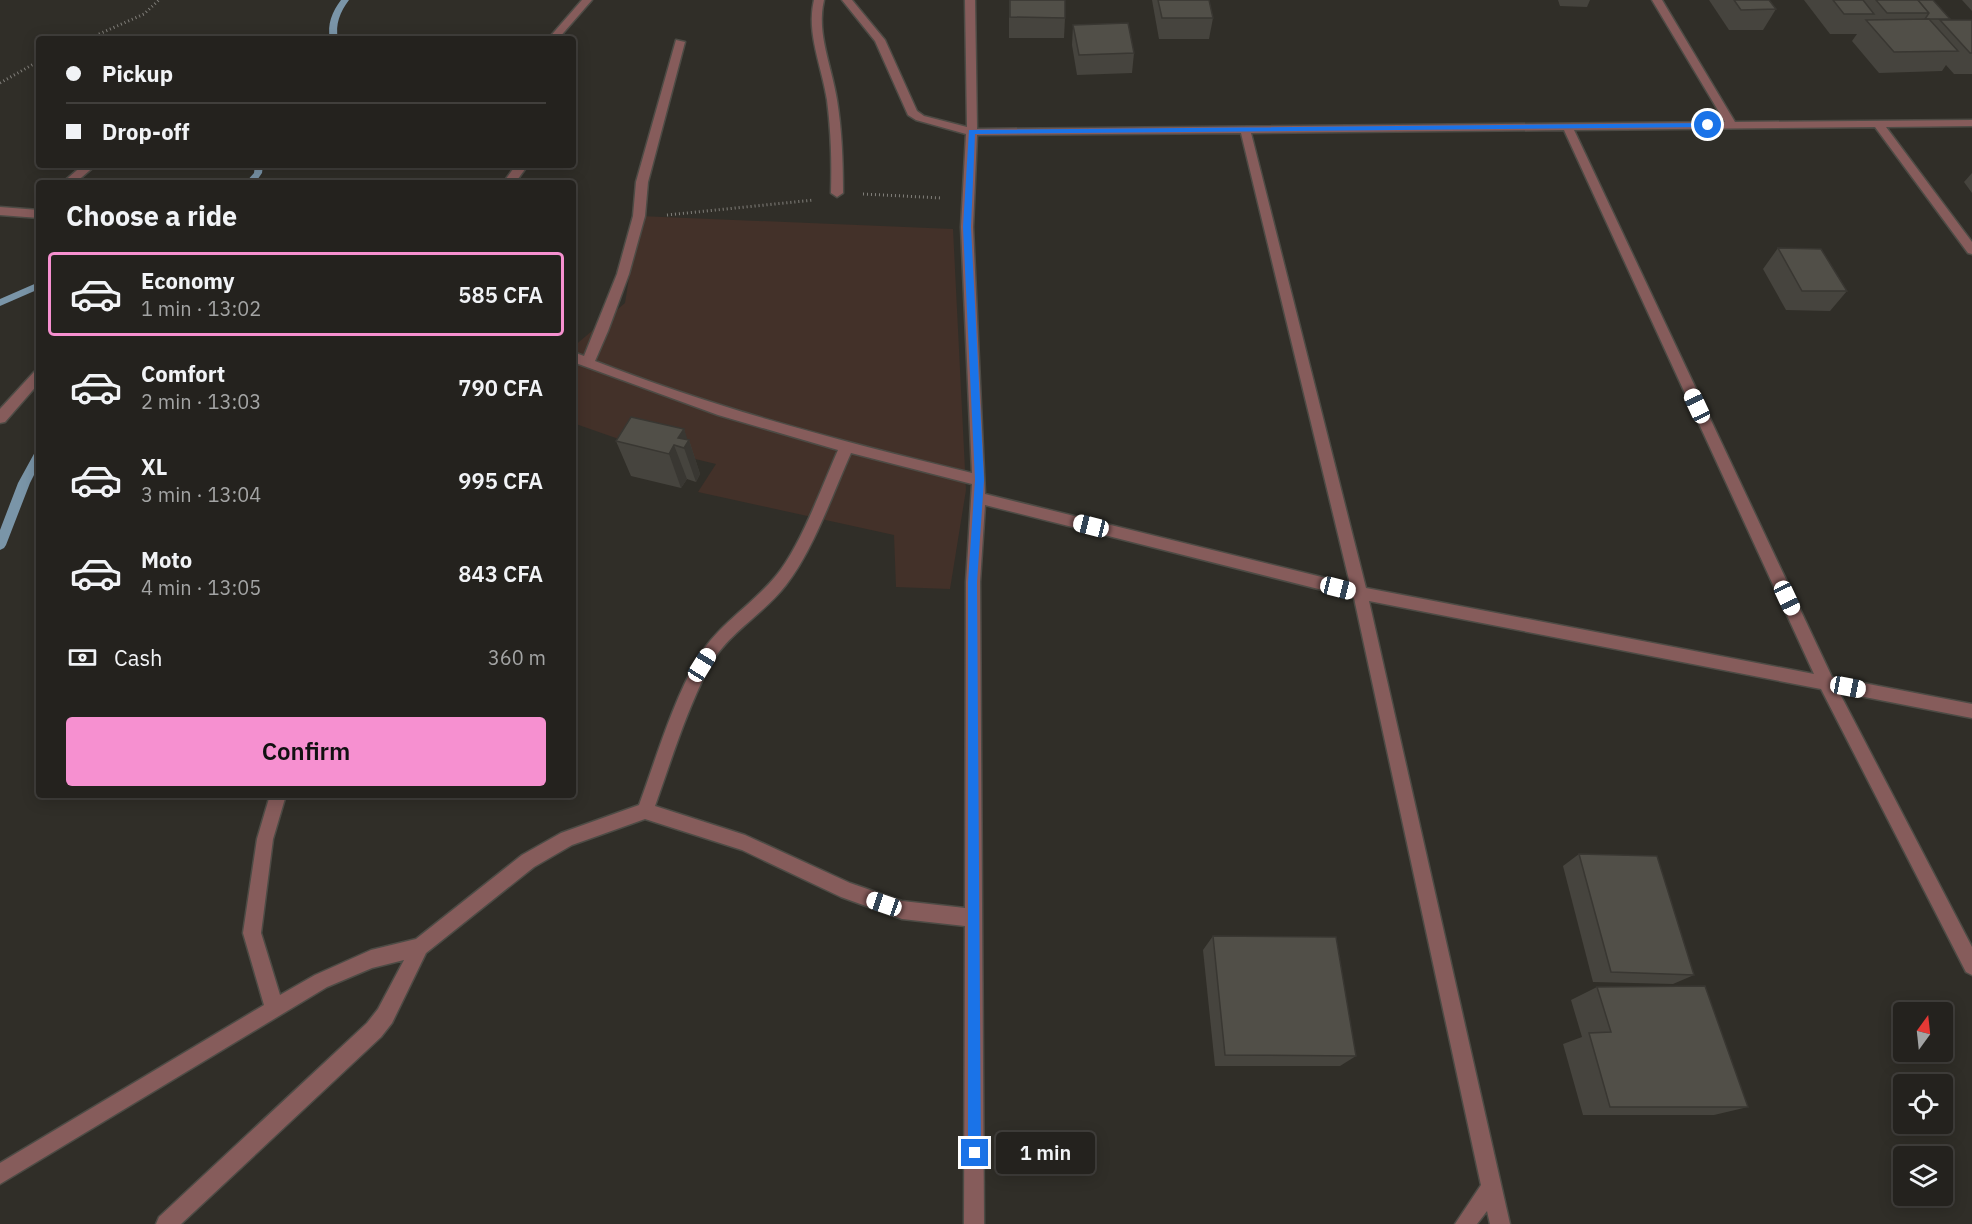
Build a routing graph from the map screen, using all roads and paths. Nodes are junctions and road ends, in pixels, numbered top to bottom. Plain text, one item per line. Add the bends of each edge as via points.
1 (159, 0) edge
2 (587, 0) edge
3 (819, 0) edge
4 (847, 0) edge
5 (970, 0) edge
6 (1657, 0) edge
7 (95, 36) edge
8 (556, 36) edge
9 (680, 42) dead end
10 (36, 63) edge
11 (0, 83) edge
12 (1972, 123) edge
13 (1878, 124) junction
14 (1732, 125) junction
15 (1568, 128) junction
16 (1245, 129) junction
17 (972, 132) junction
18 (86, 168) edge
19 (72, 180) edge
20 (837, 193) junction
21 (967, 199) junction
22 (0, 210) edge
23 (33, 214) edge
24 (639, 216) junction
25 (1972, 250) edge
26 (576, 358) edge
27 (587, 363) junction
28 (36, 378) edge
29 (0, 418) edge
30 (846, 447) junction
31 (979, 480) junction
32 (979, 498) junction
33 (1360, 593) junction
34 (1827, 684) junction
35 (1972, 711) edge
36 (277, 798) edge
37 (645, 811) junction
38 (975, 918) junction
39 (420, 947) junction
40 (1972, 966) edge
41 (275, 1009) junction
42 (0, 1174) edge
43 (1491, 1189) junction
44 (166, 1224) edge
45 (974, 1224) edge
46 (1465, 1224) edge
47 (1500, 1224) edge

1 - 7 path via 144,14
2 - 8 street
3 - 20 street via 815,17 832,100 838,154
4 - 17 street via 880,40 912,113
5 - 17 street
6 - 14 street
9 - 24 street via 642,182
10 - 11 path
12 - 13 street
13 - 14 street
13 - 25 street
14 - 15 street
15 - 16 street
15 - 34 street
16 - 17 street
16 - 33 street
17 - 21 street
18 - 19 street
20 - 21 path
20 - 24 path via 800,203
21 - 31 street
22 - 23 street
24 - 27 street via 623,274
26 - 27 street
27 - 30 street via 696,402
28 - 29 street
30 - 31 street
30 - 37 street via 802,545 781,581 717,642 702,665
31 - 32 street
32 - 33 street
32 - 38 street via 972,582
33 - 34 street
33 - 43 street
34 - 35 street
34 - 40 street
36 - 41 street via 266,839 252,933
37 - 38 street via 745,843 847,891 902,910
37 - 39 street via 567,839 528,861
38 - 45 street
39 - 41 street via 370,959 321,981
39 - 44 street via 374,1030
41 - 42 street
43 - 46 street
43 - 47 street

